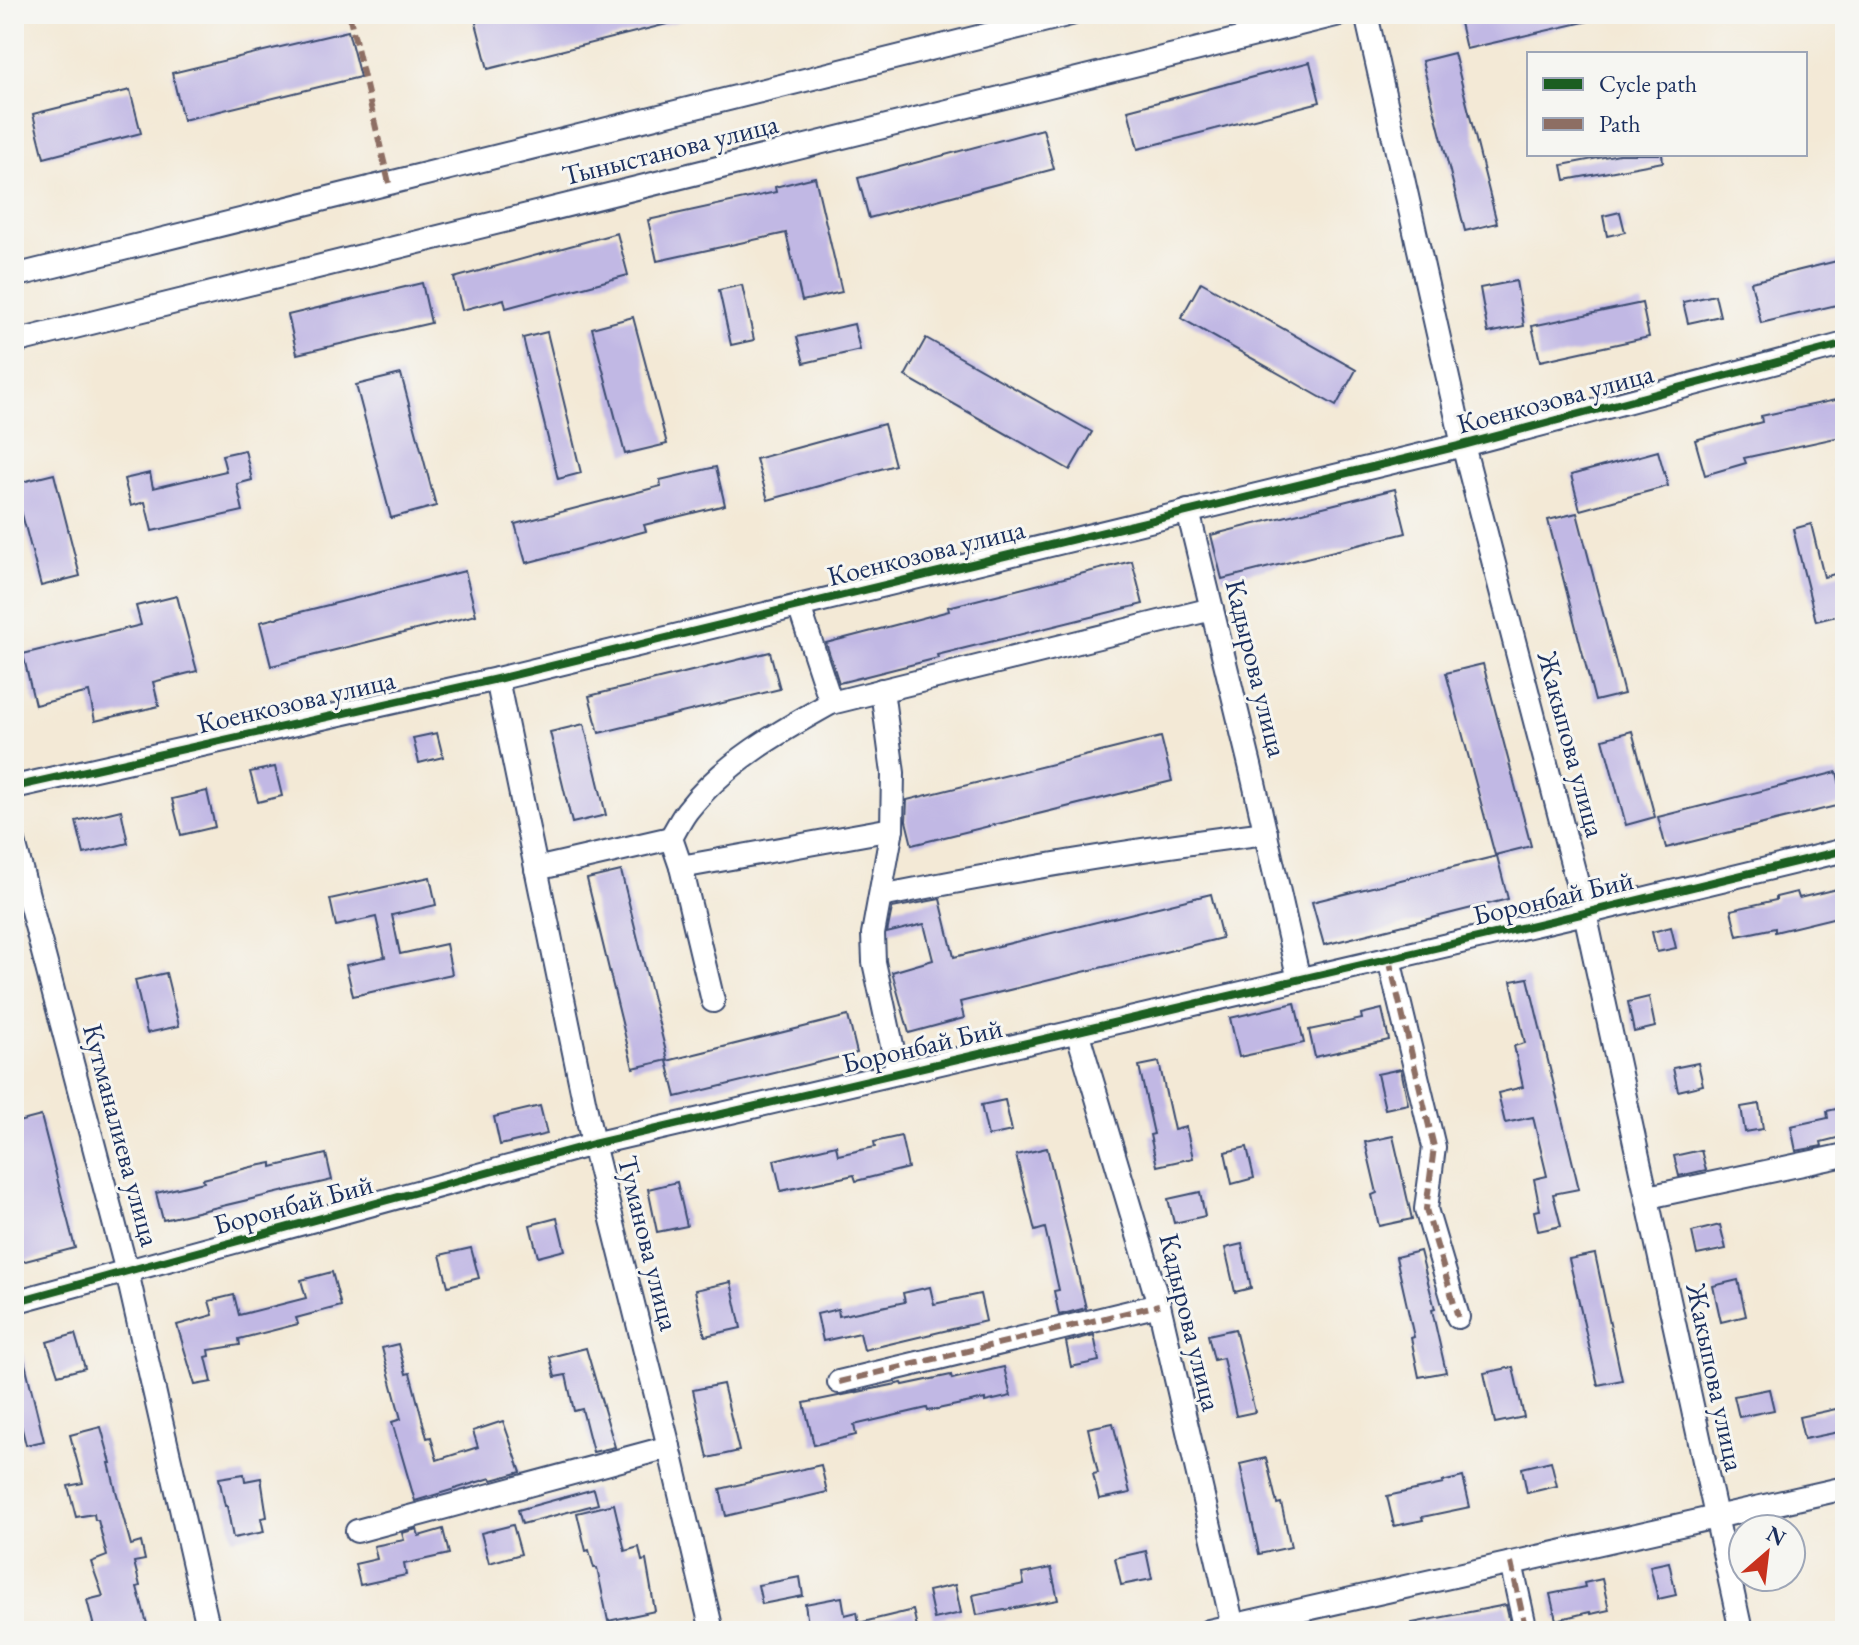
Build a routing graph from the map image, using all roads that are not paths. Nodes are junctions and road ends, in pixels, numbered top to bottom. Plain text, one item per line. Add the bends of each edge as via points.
1 (1071, 14) edge
2 (1340, 14) edge
3 (1366, 14) edge
4 (14, 276) edge
5 (14, 342) edge
6 (1845, 344) edge
7 (1463, 445) junction
8 (1188, 511) junction
9 (799, 606) junction
10 (1212, 609) junction
11 (497, 679) junction
12 (882, 690) junction
13 (831, 703) junction
14 (14, 787) edge
15 (892, 829) junction
16 (1266, 833) junction
17 (671, 838) junction
18 (14, 842) edge
19 (1845, 850) edge
20 (681, 867) junction
21 (536, 869) junction
22 (881, 896) junction
23 (1585, 913) junction
24 (1389, 959) junction
25 (1299, 980) junction
26 (713, 1001) dead end
27 (1077, 1031) junction
28 (898, 1073) junction
29 (593, 1144) junction
30 (1845, 1155) edge
31 (1648, 1197) junction
32 (127, 1272) junction
33 (14, 1302) edge
34 (1159, 1305) junction
35 (1458, 1317) dead end
36 (839, 1382) dead end
37 (669, 1447) junction
38 (1845, 1488) edge
39 (1715, 1517) junction
40 (357, 1531) dead end
41 (1511, 1563) junction
42 (1233, 1629) edge
43 (209, 1631) edge
44 (712, 1631) edge
45 (1209, 1631) edge
46 (1526, 1631) edge
47 (1741, 1631) edge

1 - 4 street, Тыныстанова улица
2 - 5 street, Тыныстанова улица
3 - 7 street, Жакыпова улица
6 - 7 street, Коенкозова улица
7 - 8 street, Коенкозова улица
7 - 23 street, Жакыпова улица
8 - 9 street, Коенкозова улица
8 - 10 street, Кадырова улица
9 - 11 street, Коенкозова улица
9 - 13 street
10 - 12 street
10 - 16 street, Кадырова улица
11 - 14 street, Коенкозова улица
11 - 21 street, Туманова улица
12 - 13 street
12 - 15 street via 893,773
13 - 17 street via 725,771 686,812
15 - 20 street
15 - 22 street
16 - 22 street
16 - 25 street, Кадырова улица
17 - 20 street
17 - 21 street
18 - 32 street, Кутманалиева улица
19 - 23 street, Боронбай Бий
20 - 26 street
21 - 29 street, Туманова улица
22 - 28 street via 874,962
23 - 24 street, Боронбай Бий
23 - 31 street, Жакыпова улица
24 - 25 street, Боронбай Бий
24 - 35 street via 1434,1147 1426,1209
25 - 27 street, Боронбай Бий
27 - 28 street, Боронбай Бий
27 - 34 street, Кадырова улица
28 - 29 street, Боронбай Бий
29 - 32 street, Боронбай Бий
29 - 37 street, Туманова улица
30 - 31 street
31 - 39 street, Жакыпова улица
32 - 33 street, Боронбай Бий
32 - 43 street, Кутманалиева улица
34 - 36 street
34 - 42 street, Кадырова улица
37 - 40 street
37 - 44 street, Туманова улица
38 - 39 street
39 - 41 street
39 - 47 street, Жакыпова улица
41 - 42 street
41 - 46 street
42 - 45 street

